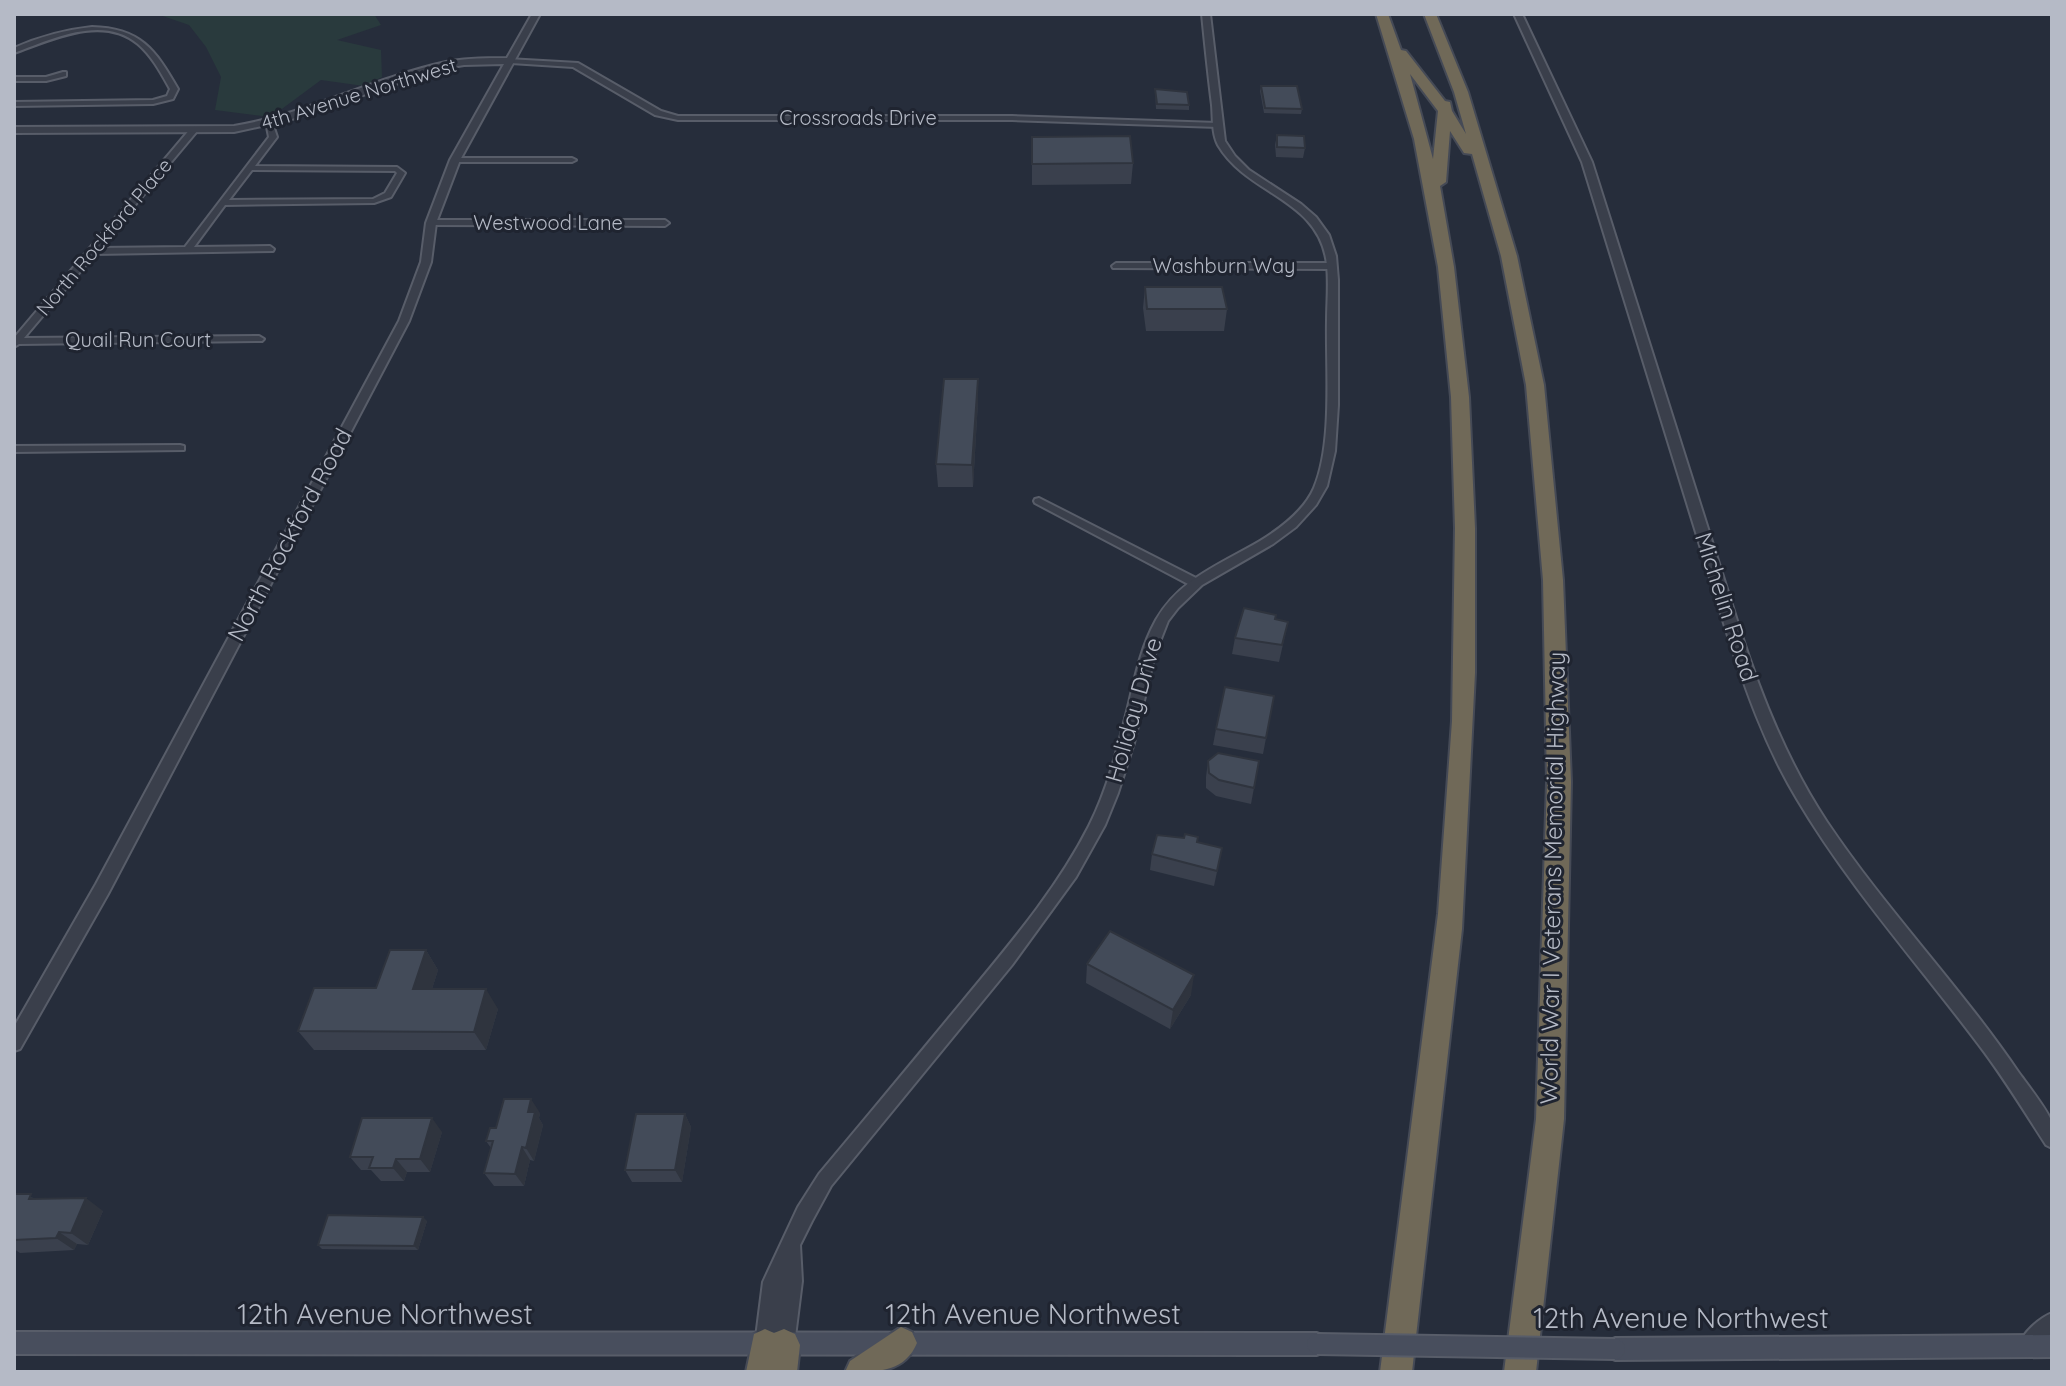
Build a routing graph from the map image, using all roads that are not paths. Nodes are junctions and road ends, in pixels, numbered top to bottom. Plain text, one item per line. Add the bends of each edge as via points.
1 (536, 14) edge
2 (1206, 14) edge
3 (1382, 14) edge
4 (1430, 14) edge
5 (1518, 14) edge
6 (1395, 46) junction
7 (14, 51) edge
8 (1446, 52) junction
9 (511, 61) junction
10 (63, 74) dead end
11 (14, 79) edge
12 (14, 104) edge
13 (1444, 110) junction
14 (269, 124) junction
15 (1218, 125) junction
16 (14, 130) edge
17 (194, 130) junction
18 (455, 160) junction
19 (572, 160) dead end
20 (250, 168) junction
21 (224, 203) junction
22 (1495, 210) junction
23 (1440, 222) junction
24 (431, 223) junction
25 (665, 223) dead end
26 (270, 249) dead end
27 (187, 250) junction
28 (92, 251) junction
29 (1116, 266) dead end
30 (1332, 266) junction
31 (259, 339) dead end
32 (15, 342) edge
33 (180, 448) dead end
34 (14, 449) edge
35 (1039, 501) dead end
36 (1194, 582) junction
37 (14, 1043) edge
38 (2052, 1139) edge
39 (2052, 1323) edge
40 (14, 1343) edge
41 (901, 1343) junction
42 (2028, 1346) junction
43 (2052, 1346) edge
44 (773, 1358) edge
45 (861, 1372) edge
46 (1396, 1372) edge
47 (1520, 1372) edge

1 - 9 street, North Rockford Road
2 - 15 street, Holiday Drive
3 - 6 highway
4 - 8 highway, World War I Veterans Memorial Highway
5 - 38 street, Michelin Road via 1587,162 1733,630 1776,745 1846,862 1986,1041
6 - 13 highway
6 - 23 highway
7 - 12 street via 67,32 130,35 143,44 174,89 170,97 153,102
8 - 13 highway
8 - 22 highway, World War I Veterans Memorial Highway
9 - 14 street, 4th Avenue Northwest via 437,66
9 - 15 street, Crossroads Drive via 575,65 658,113 678,118 1012,118
9 - 18 street, North Rockford Road
10 - 11 street
13 - 22 highway
13 - 23 highway
14 - 17 street, 4th Avenue Northwest
14 - 20 street via 273,137
15 - 30 street, Holiday Drive via 1220,141 1234,162 1316,221
16 - 17 street, 4th Avenue Northwest
17 - 28 street, North Rockford Place
18 - 19 street
18 - 24 street, North Rockford Road
20 - 21 street
20 - 21 street via 371,167 401,173 388,195 374,201
21 - 27 street
22 - 47 highway, World War I Veterans Memorial Highway via 1535,385 1557,659 1557,937 1550,1119
23 - 46 highway via 1460,398 1465,698 1451,918
24 - 25 street, Westwood Lane
24 - 37 street, North Rockford Road via 426,262 404,321 102,889
26 - 27 street
27 - 28 street
28 - 32 street, North Rockford Place
29 - 30 street, Washburn Way
30 - 36 street, Holiday Drive via 1330,422 1320,489 1282,533
31 - 32 street, Quail Run Court
33 - 34 street
35 - 36 street
36 - 44 street, Holiday Drive via 1168,610 1150,646 1113,786 1077,866 825,1180 790,1242 773,1282
39 - 42 street
40 - 44 main road, 12th Avenue Northwest
41 - 42 main road, 12th Avenue Northwest, bridge via 1615,1349
41 - 44 main road, 12th Avenue Northwest
41 - 45 highway
42 - 43 main road, 12th Avenue Northwest

